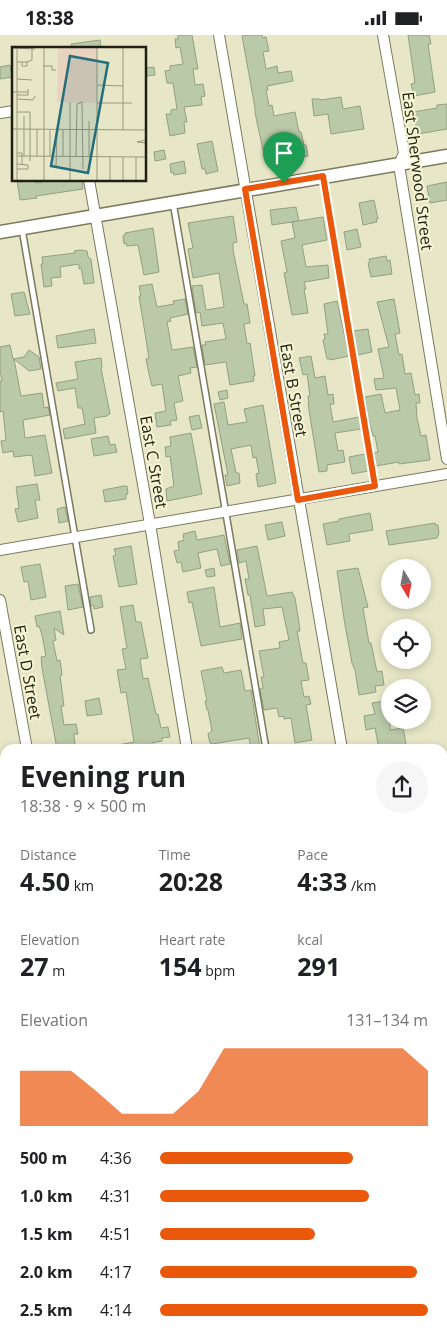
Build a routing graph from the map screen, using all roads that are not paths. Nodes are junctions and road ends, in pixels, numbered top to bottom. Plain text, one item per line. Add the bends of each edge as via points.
1 (219, 35) edge
2 (383, 35) edge
3 (447, 156) edge
4 (400, 165) junction
5 (323, 176) junction
6 (89, 181) edge
7 (245, 189) junction
8 (173, 202) junction
9 (95, 216) junction
10 (21, 228) junction
11 (0, 231) edge
12 (447, 459) edge
13 (447, 474) edge
14 (375, 486) junction
15 (298, 500) junction
16 (226, 511) junction
17 (150, 524) junction
18 (74, 537) junction
19 (0, 550) edge
20 (0, 600) edge
21 (91, 630) dead end
22 (26, 744) edge
23 (187, 744) edge
24 (265, 744) edge
25 (341, 744) edge

1 - 7 street, East B Street
2 - 4 street, East Sherwood Street via 404,153
3 - 4 street
4 - 5 street
4 - 12 street, East Sherwood Street
5 - 7 street
5 - 14 lane
6 - 9 street, East C Street
7 - 8 street
7 - 15 street, East B Street
8 - 9 street
8 - 16 lane
9 - 10 street
9 - 17 street, East C Street
10 - 11 street
10 - 18 lane
13 - 14 street
14 - 15 street
15 - 16 street
15 - 25 street, East B Street
16 - 17 street
16 - 24 lane
17 - 18 street
17 - 23 street, East C Street
18 - 19 street
18 - 21 lane
20 - 22 street, East D Street

